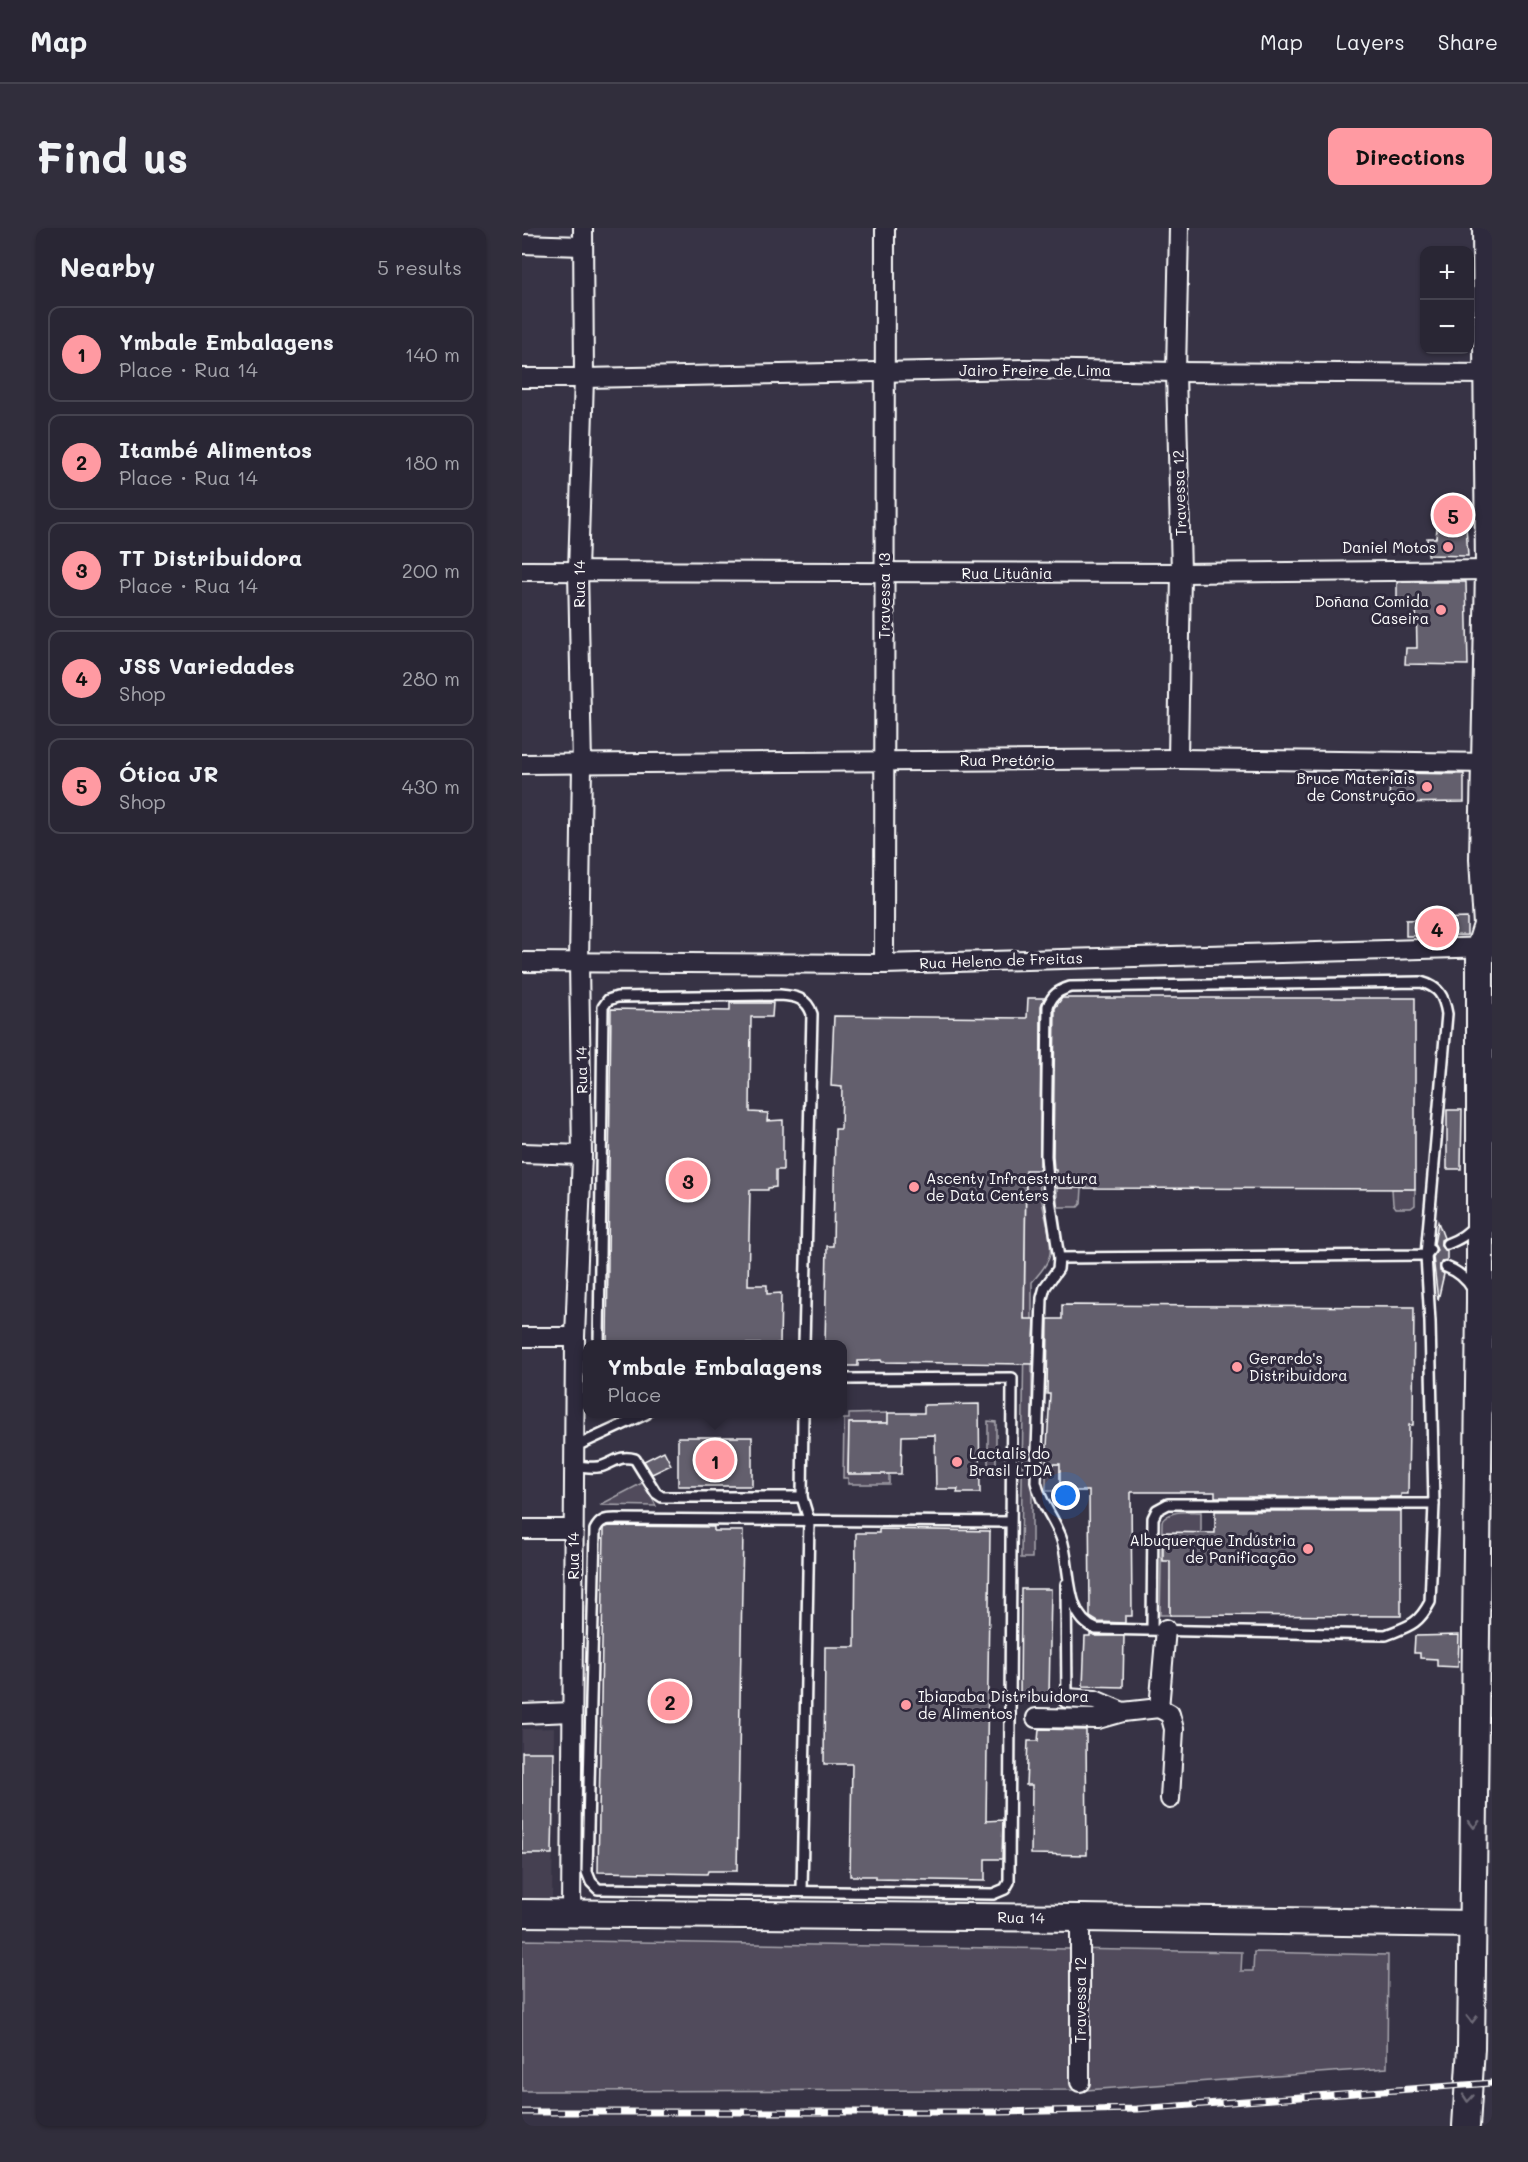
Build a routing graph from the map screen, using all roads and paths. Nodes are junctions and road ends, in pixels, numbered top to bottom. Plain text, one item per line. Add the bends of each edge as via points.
1 (885, 228) edge
2 (1179, 228) edge
3 (1486, 228) edge
4 (583, 237) edge
5 (522, 244) edge
6 (885, 371) junction
7 (1176, 372) junction
8 (1489, 374) edge
9 (522, 378) edge
10 (584, 378) junction
11 (1491, 570) edge
12 (522, 571) edge
13 (578, 571) junction
14 (884, 573) junction
15 (1182, 573) junction
16 (1178, 759) junction
17 (884, 761) junction
18 (1489, 763) edge
19 (522, 764) edge
20 (582, 765) junction
21 (1487, 860) edge
22 (1488, 940) edge
23 (522, 962) edge
24 (579, 963) junction
25 (884, 964) junction
26 (522, 1153) edge
27 (582, 1155) junction
28 (1480, 1216) junction
29 (1446, 1244) dead end
30 (1429, 1255) junction
31 (1059, 1258) junction
32 (1486, 1259) edge
33 (1446, 1267) dead end
34 (1480, 1302) junction
35 (522, 1337) edge
36 (575, 1337) junction
37 (599, 1340) edge
38 (804, 1340) edge
39 (847, 1379) edge
40 (635, 1418) edge
41 (803, 1418) edge
42 (574, 1447) junction
43 (574, 1466) junction
44 (802, 1497) junction
45 (1434, 1504) junction
46 (809, 1520) junction
47 (1011, 1522) junction
48 (522, 1528) edge
49 (573, 1529) junction
50 (1066, 1562) junction
51 (1159, 1629) junction
52 (1484, 1630) edge
53 (1066, 1698) joint
54 (1159, 1708) junction
55 (1123, 1712) junction
56 (572, 1713) junction
57 (522, 1714) edge
58 (1036, 1718) dead end
59 (1170, 1799) dead end
60 (802, 1892) junction
61 (522, 1913) edge
62 (571, 1913) junction
63 (1080, 1918) junction
64 (1472, 1924) junction
65 (1080, 2082) dead end
66 (1466, 2126) edge

1 - 6 street, Travessa 13
2 - 7 street, Travessa 12
3 - 8 main road
4 - 5 street
4 - 10 street, Rua 14
6 - 7 street, Jairo Freire de Lima
6 - 10 street, Jairo Freire de Lima
6 - 14 street, Travessa 13
7 - 8 street, Jairo Freire de Lima
7 - 15 street, Travessa 12
8 - 11 main road
9 - 10 street, Jairo Freire de Lima
10 - 13 street, Rua 14
11 - 15 street, Rua Lituânia
11 - 18 main road
12 - 13 street, Rua Lituânia
13 - 14 street, Rua Lituânia
13 - 20 street, Rua 14
14 - 15 street, Rua Lituânia
14 - 17 street, Travessa 13
15 - 16 street, Travessa 12
16 - 17 street, Rua Pretório
16 - 18 street, Rua Pretório
17 - 20 street, Rua Pretório
17 - 25 street, Travessa 13
18 - 21 main road
19 - 20 street, Rua Pretório
20 - 24 street, Rua 14
21 - 22 main road
22 - 25 street, Rua Heleno de Freitas
22 - 28 main road
23 - 24 street, Rua Heleno de Freitas
24 - 25 street, Rua Heleno de Freitas
24 - 27 street, Rua 14
26 - 27 street
27 - 36 street, Rua 14
28 - 29 lane via 1470,1231
28 - 32 main road
30 - 31 lane
30 - 31 lane via 1447,1014 1440,991 1421,982 1070,987 1059,991 1048,1006 1046,1156
30 - 45 lane
31 - 50 lane via 1058,1269 1042,1298 1036,1482 1040,1498 1062,1538
32 - 34 main road
33 - 34 lane via 1469,1282
34 - 52 main road
35 - 36 street
36 - 42 street, Rua 14
37 - 38 lane via 603,1007 617,997 780,995 798,996 812,1014
39 - 47 lane via 1012,1378
40 - 42 lane
41 - 44 lane
42 - 43 street, Rua 14
43 - 44 lane via 601,1467 620,1457 635,1459 662,1497
43 - 49 street, Rua 14
44 - 46 lane
45 - 51 lane via 1430,1602 1422,1617 1410,1626 1386,1635
45 - 51 lane via 1168,1504 1157,1510 1153,1518
46 - 47 lane
46 - 60 lane
46 - 60 lane via 606,1519 599,1523 595,1530 587,1872 591,1882 607,1890
47 - 60 lane via 1009,1882 1005,1889 993,1894
48 - 49 street
49 - 56 street, Rua 14
50 - 51 lane via 1076,1608 1087,1625 1096,1629
50 - 53 lane
51 - 54 street
52 -> 64 main road
53 - 55 street via 1095,1700
54 - 55 street
54 - 59 street via 1170,1714 1174,1729
55 - 58 street via 1098,1719
56 - 57 street
56 - 62 street, Rua 14
61 - 62 main road, Rua 14
62 - 63 main road, Rua 14
63 - 64 main road, Rua 14
63 - 65 street, Travessa 12
64 -> 66 main road via 1472,2048

